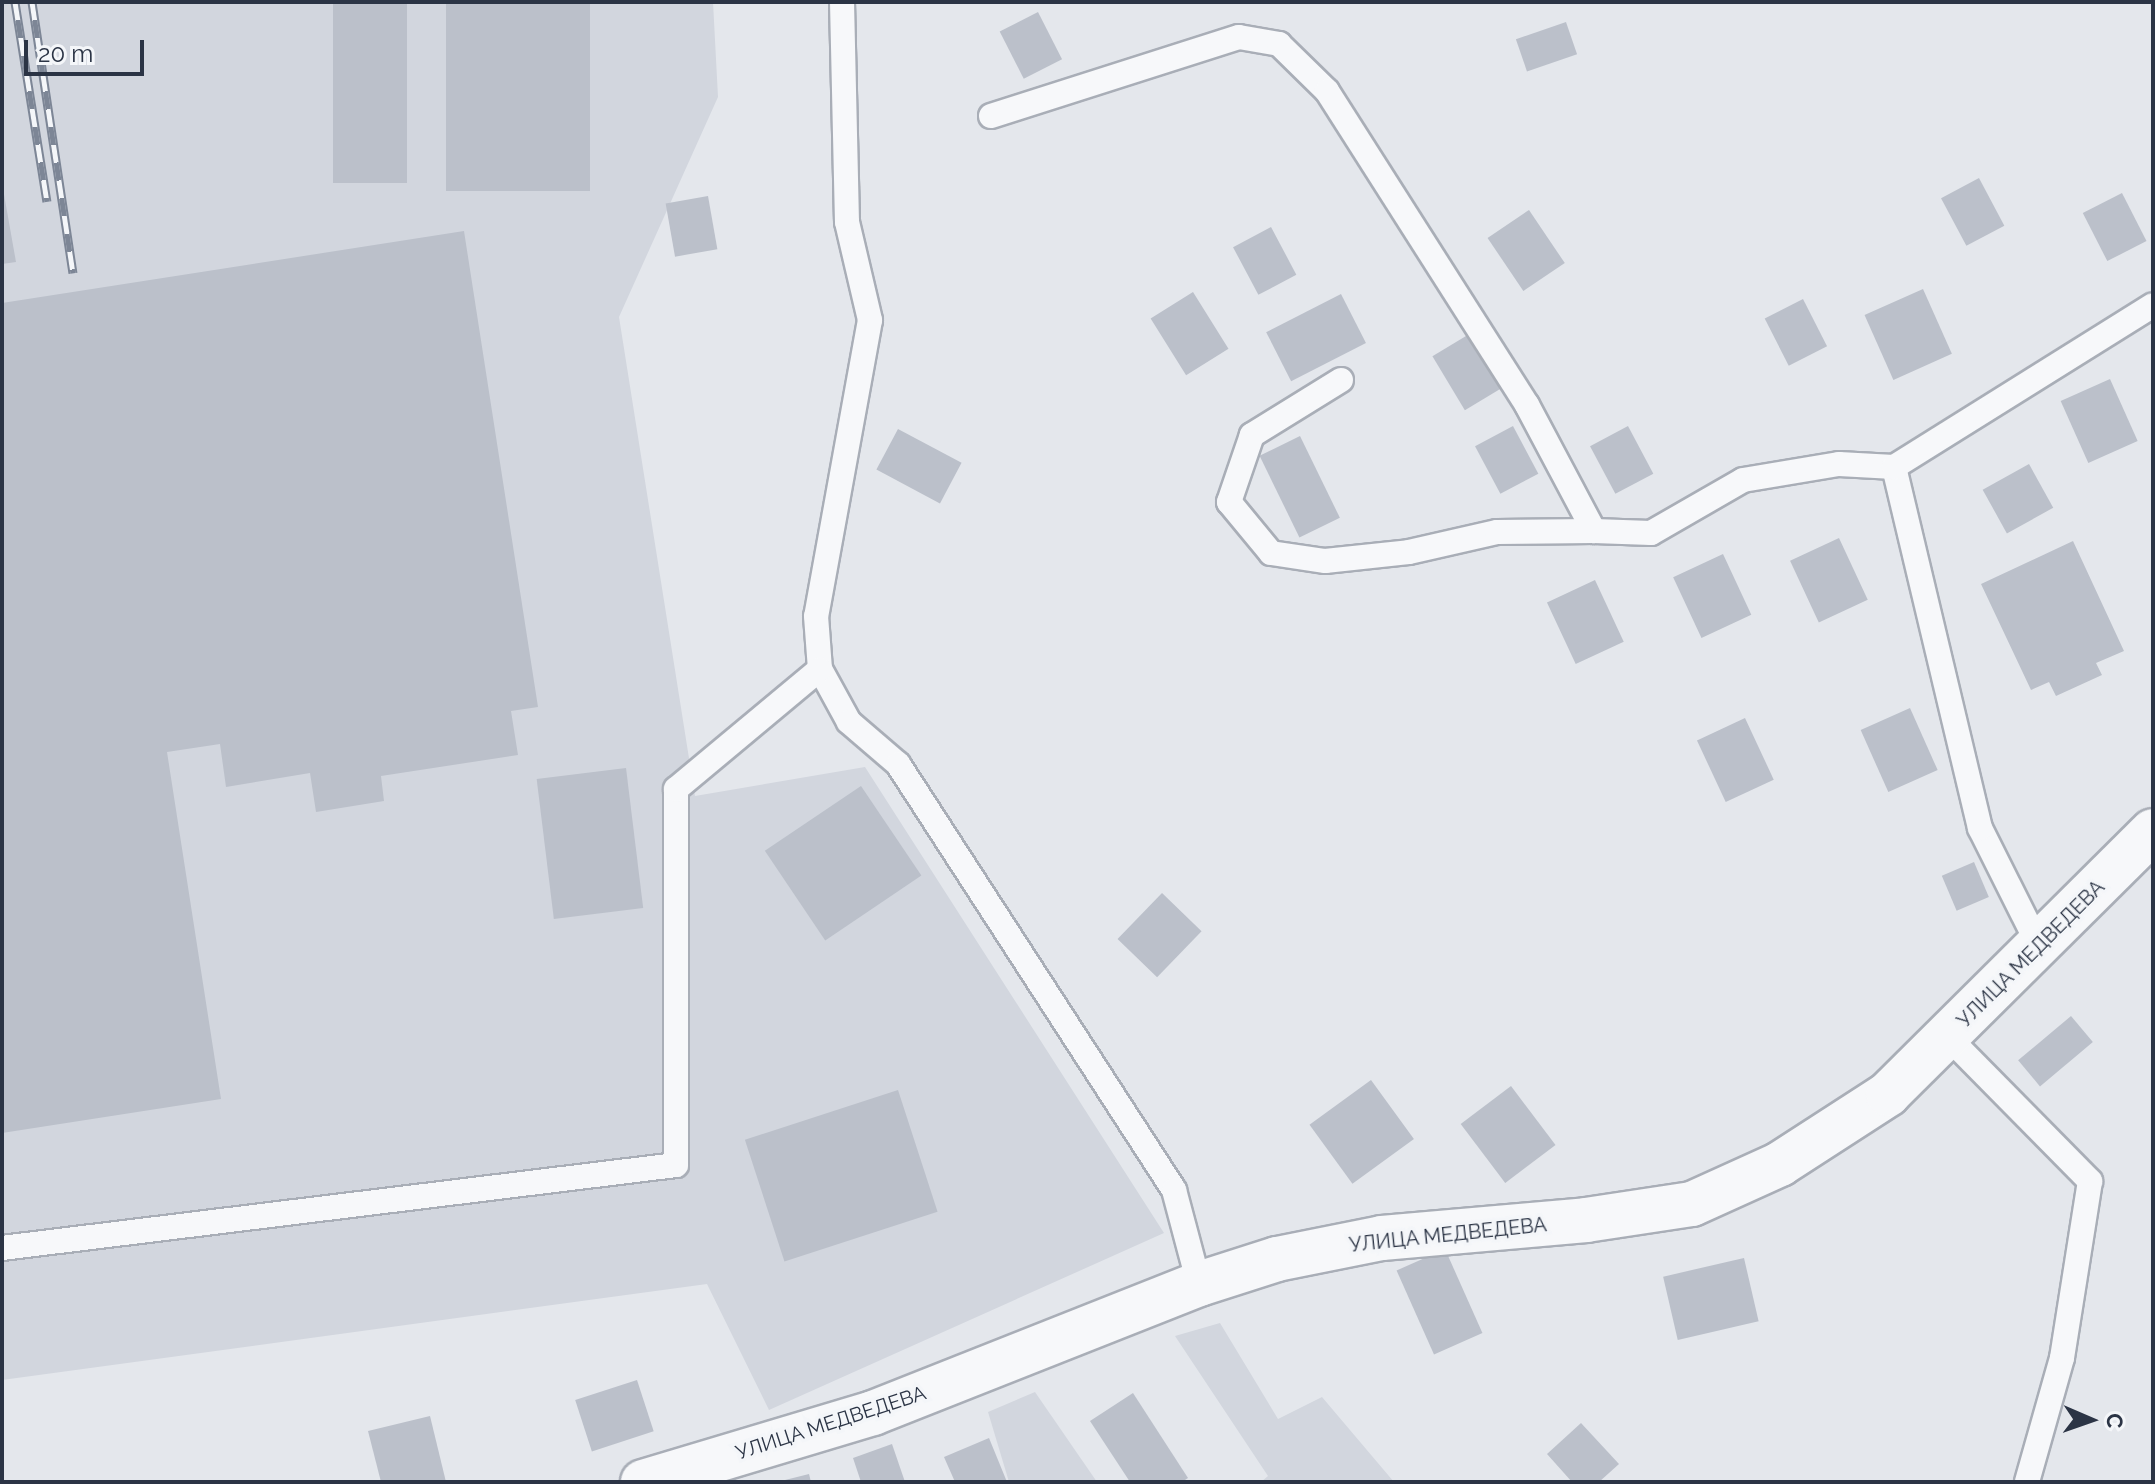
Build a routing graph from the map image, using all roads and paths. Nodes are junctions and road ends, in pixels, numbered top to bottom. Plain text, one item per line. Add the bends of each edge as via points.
1 (842, 2) edge
2 (991, 116) dead end
3 (2153, 305) edge
4 (1341, 380) dead end
5 (1894, 467) junction
6 (1594, 531) junction
7 (820, 669) junction
8 (2153, 831) edge
9 (2132, 878) edge
10 (2040, 948) junction
11 (1947, 1036) junction
12 (2, 1248) edge
13 (1199, 1284) junction
14 (643, 1482) edge
15 (2027, 1482) edge

1 - 7 lane via 847,222 870,320 816,616
2 - 6 lane via 1239,37 1279,44 1327,91 1527,405
3 - 5 lane
4 - 6 lane via 1252,435 1229,502 1271,553 1325,561 1409,552 1497,532
5 - 6 lane via 1839,464 1743,480 1651,533
5 - 10 lane via 1980,828
7 - 12 lane via 676,789 676,1165
7 - 13 lane via 849,722 898,764 1174,1190
8 - 9 street, УЛИЦА МЕДВЕДЕВА
9 - 10 street, УЛИЦА МЕДВЕДЕВА
10 - 11 street, УЛИЦА МЕДВЕДЕВА
11 - 13 street, УЛИЦА МЕДВЕДЕВА via 1888,1094 1780,1164 1692,1204 1586,1220 1382,1238 1277,1259
11 - 15 lane via 2090,1181 2062,1358
13 - 14 street, УЛИЦА МЕДВЕДЕВА via 873,1413

